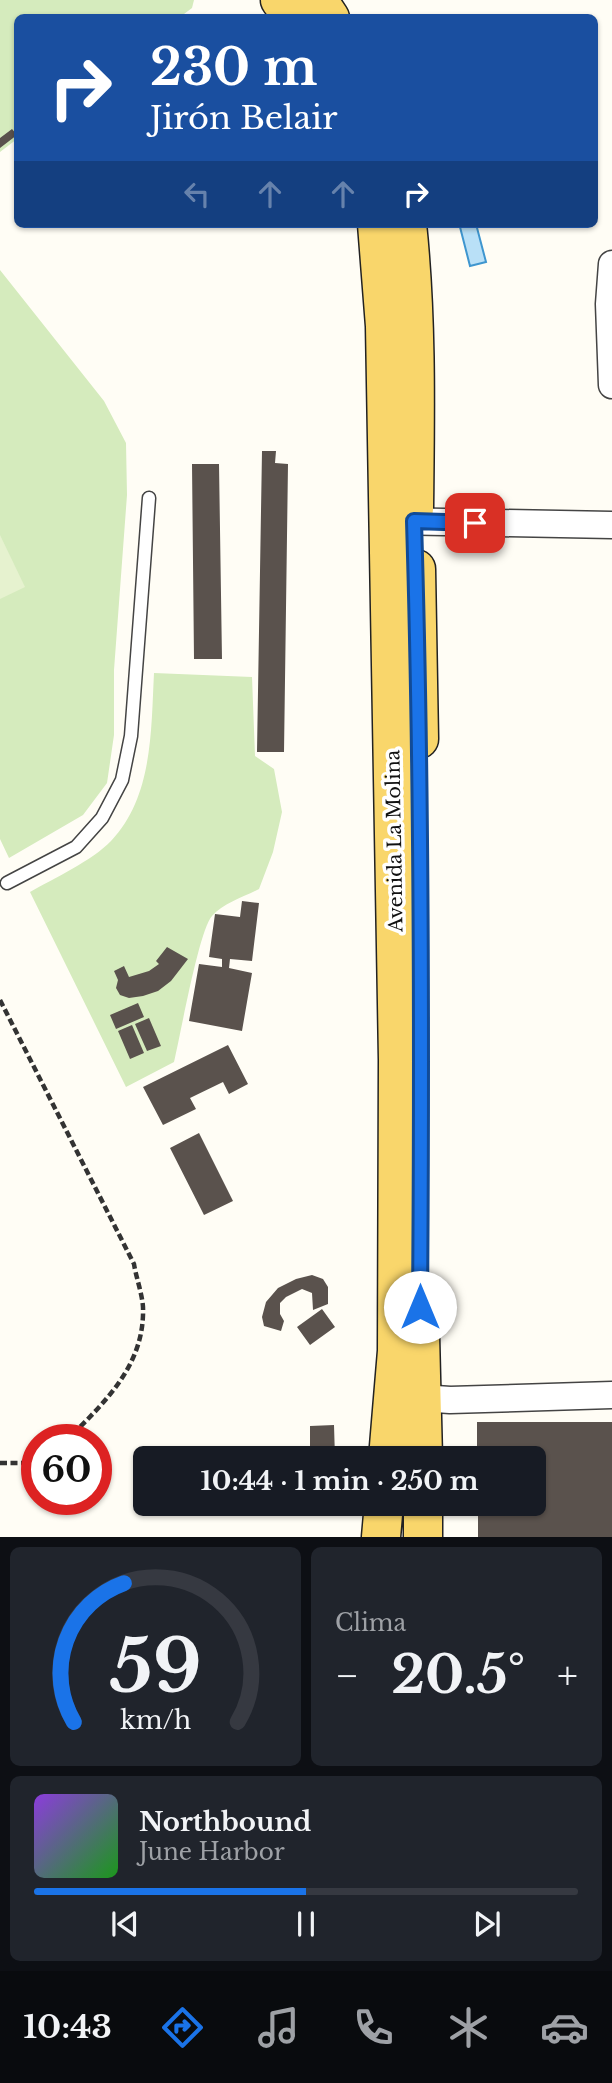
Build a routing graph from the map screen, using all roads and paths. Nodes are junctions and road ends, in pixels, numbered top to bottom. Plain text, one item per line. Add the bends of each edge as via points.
1 (280, 0) edge
2 (291, 14) edge
3 (377, 228) edge
4 (407, 228) edge
5 (612, 264) edge
6 (612, 385) edge
7 (149, 498) dead end
8 (402, 521) junction
9 (612, 525) edge
10 (7, 883) dead end
11 (0, 1000) edge
12 (612, 1395) edge
13 (407, 1397) junction
14 (83, 1424) edge
15 (392, 1446) edge
16 (420, 1446) edge
17 (0, 1463) edge
18 (21, 1463) edge
19 (383, 1516) edge
20 (423, 1516) edge
21 (381, 1537) edge
22 (423, 1537) edge

1 - 2 main road
3 - 8 main road, Avenida La Molina
4 - 8 main road, Avenida La Molina via 415,358
5 - 6 street
7 - 10 lane via 131,736 122,780 102,818 76,847
8 - 9 street
8 - 13 main road, Avenida La Molina via 418,641 421,1034 419,1359
11 - 14 path via 134,1264 143,1307 137,1353 111,1395
12 - 13 street
13 - 15 main road, Avenida La Molina
13 - 16 main road, Avenida La Molina
17 - 18 path
19 - 21 main road
20 - 22 main road

